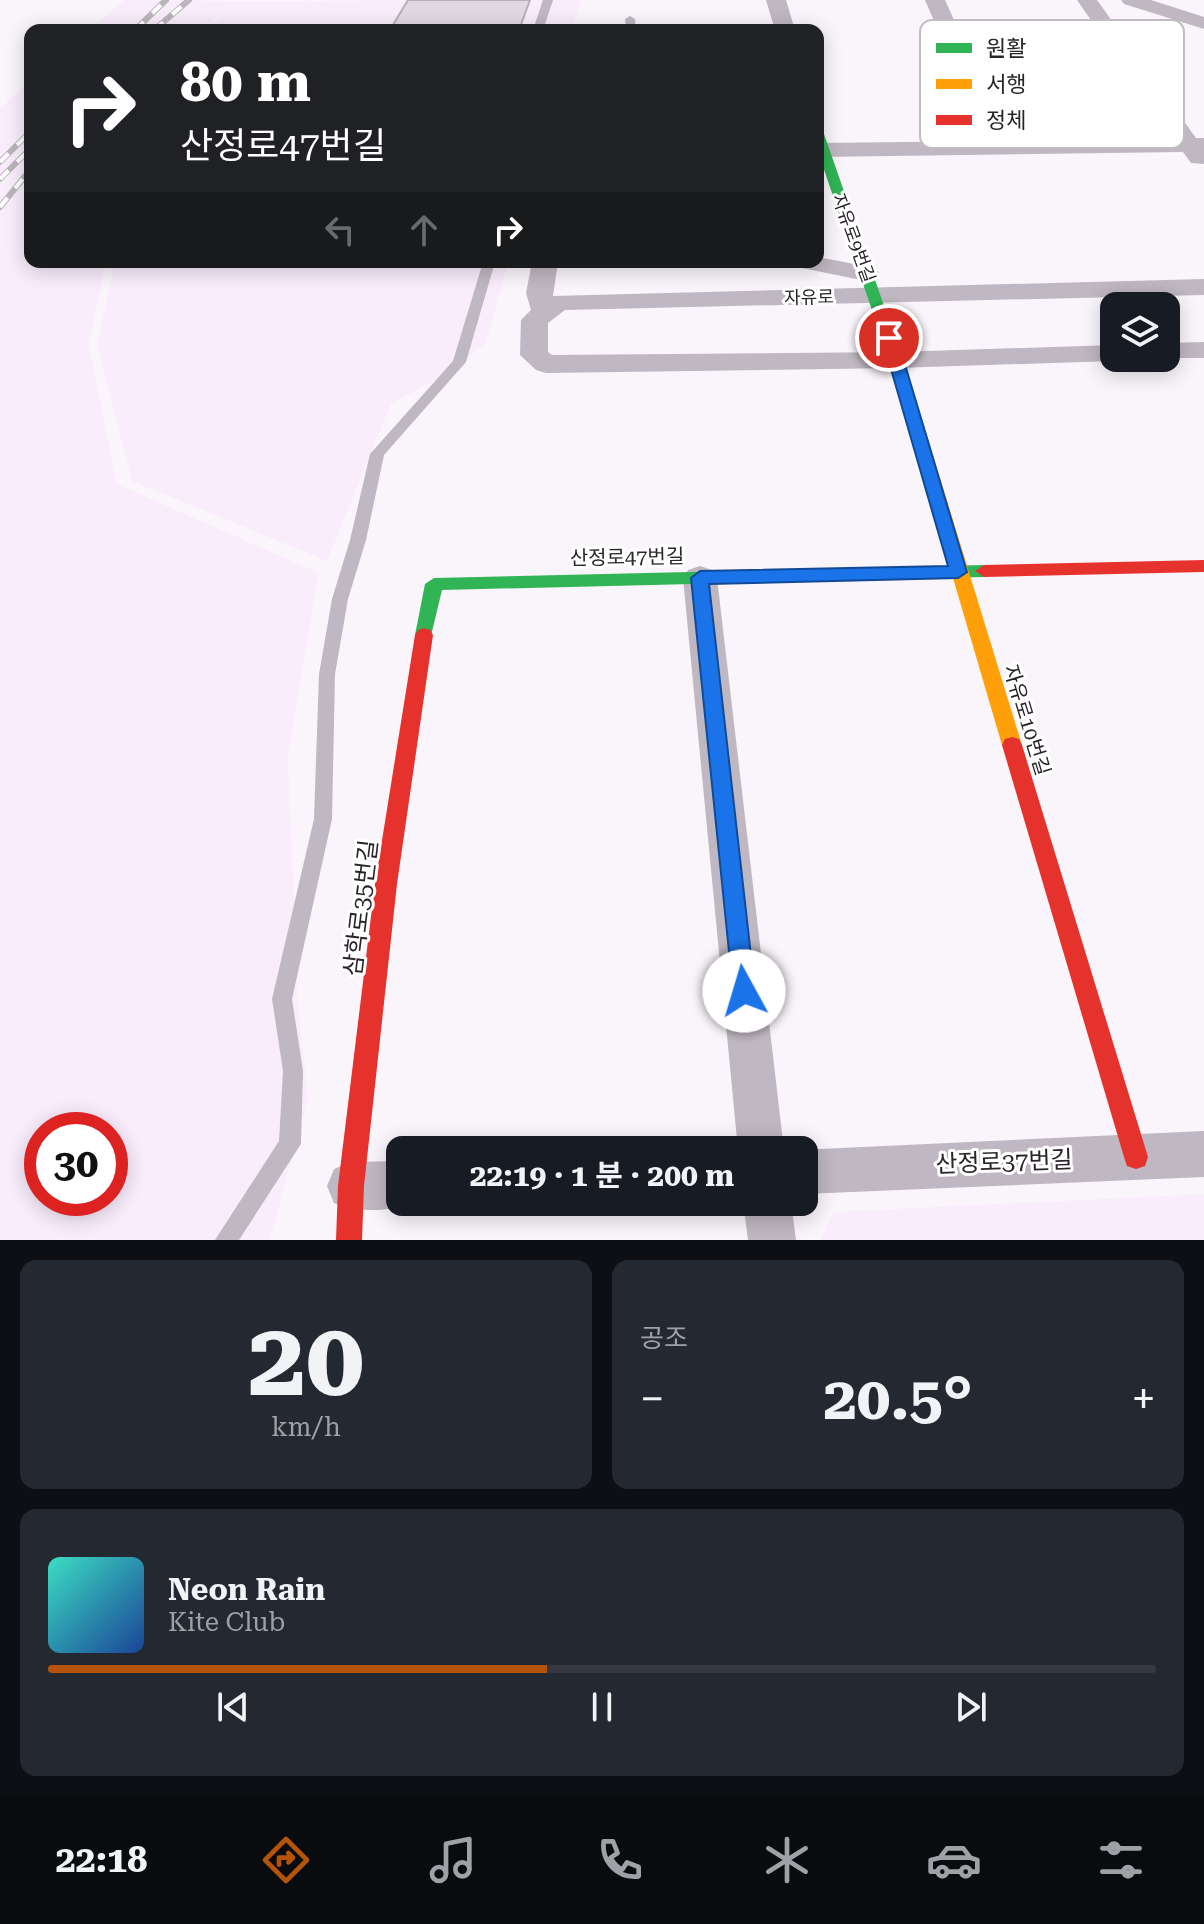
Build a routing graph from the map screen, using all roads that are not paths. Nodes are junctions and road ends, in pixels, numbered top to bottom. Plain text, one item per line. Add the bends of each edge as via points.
1 (548, 0) edge
2 (776, 0) edge
3 (935, 0) edge
4 (1087, 0) edge
5 (1131, 0) edge
6 (944, 20) edge
7 (1102, 20) edge
8 (1204, 23) edge
9 (540, 24) edge
10 (783, 24) edge
11 (1184, 130) edge
12 (824, 145) edge
13 (920, 147) edge
14 (1008, 148) edge
15 (1200, 152) edge
16 (824, 156) edge
17 (487, 268) edge
18 (544, 268) edge
19 (824, 268) edge
20 (871, 284) junction
21 (1204, 287) edge
22 (552, 307) junction
23 (1204, 350) edge
24 (1180, 351) edge
25 (1100, 353) edge
26 (896, 360) junction
27 (1204, 566) edge
28 (958, 572) junction
29 (700, 578) junction
30 (434, 584) joint
31 (760, 1136) edge
32 (1204, 1154) edge
33 (1136, 1157) junction
34 (818, 1170) edge
35 (386, 1185) edge
36 (351, 1186) junction
37 (769, 1216) edge
38 (226, 1240) edge
39 (349, 1240) edge
40 (772, 1240) edge

1 - 9 lane
2 - 10 street
3 - 6 street
4 - 7 street
5 - 8 street
11 - 15 street
12 - 13 street
14 - 15 street
16 - 20 street, 자유로9번길
17 - 38 lane via 459,362 377,454 340,599 327,674 323,819 282,999 293,1071 290,1144
18 - 22 street via 539,293
19 - 20 street
20 - 21 street, 자유로
20 - 22 street, 자유로
20 - 26 street, 자유로10번길
22 - 26 street via 534,320 534,355 546,364
23 - 24 street
25 - 26 street
26 - 28 street, 자유로10번길
27 - 28 street, 산정로47번길
28 - 29 street, 산정로47번길
28 - 33 street, 자유로10번길
29 - 30 street, 산정로47번길
29 - 31 street
30 - 36 street, 삼학로35번길 via 417,661
32 - 33 street, 산정로37번길
33 - 34 street, 산정로37번길
35 - 36 street
36 - 39 street, 삼학로35번길
37 - 40 street

